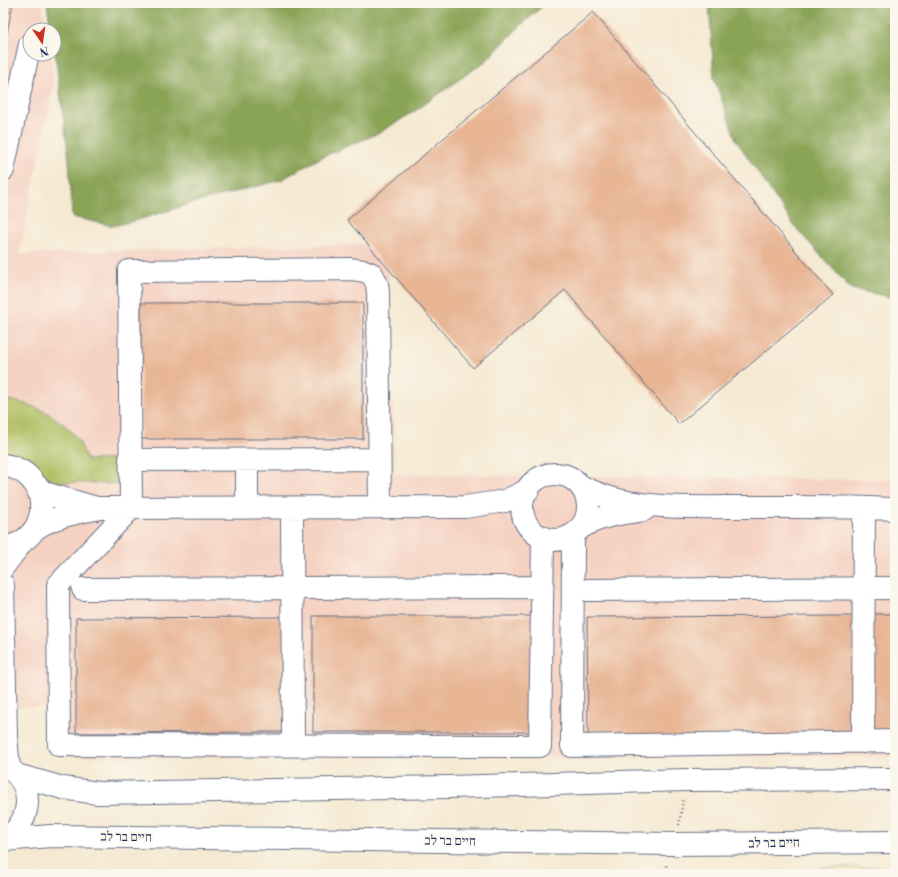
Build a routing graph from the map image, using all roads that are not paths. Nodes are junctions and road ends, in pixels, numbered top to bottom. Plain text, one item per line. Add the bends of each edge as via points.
1 (26, 62) edge
2 (3, 170) edge
3 (379, 459) junction
4 (130, 460) junction
5 (247, 460) junction
6 (3, 465) edge
7 (36, 485) junction
8 (580, 486) junction
9 (528, 490) junction
10 (677, 506) junction
11 (380, 507) junction
12 (465, 507) junction
13 (100, 508) junction
14 (131, 508) junction
15 (247, 508) junction
16 (292, 508) junction
17 (864, 508) junction
18 (895, 509) edge
19 (576, 532) junction
20 (536, 533) junction
21 (20, 540) edge
22 (3, 567) edge
23 (3, 585) edge
24 (542, 587) junction
25 (293, 588) junction
26 (864, 588) junction
27 (895, 588) edge
28 (83, 589) dead end
29 (588, 590) dead end
30 (895, 741) edge
31 (863, 742) junction
32 (293, 745) junction
33 (10, 769) edge
34 (895, 779) edge
35 (4, 840) edge
36 (895, 842) edge

1 - 2 main road
3 - 4 main road via 377,284 372,274 352,269 129,271
3 - 5 main road
3 - 11 main road
4 - 5 main road
4 - 14 main road
5 - 15 main road
6 - 7 main road via 22,471
7 - 13 main road via 48,494
7 - 21 main road via 42,504 40,517
8 - 9 main road via 568,477 554,474 538,479
8 - 10 main road via 617,500
8 - 19 main road via 586,495 588,505 586,520
9 - 12 main road via 505,501
9 - 20 main road via 524,499 525,520
10 - 17 main road
10 - 19 main road via 618,514 599,519
11 - 12 main road
11 - 16 main road
12 - 20 main road via 505,516 523,523
13 - 14 main road
13 - 21 main road via 47,522
14 - 15 main road
14 - 32 main road via 58,585 59,745
15 - 16 main road
16 - 25 main road
17 - 18 main road
17 - 26 main road
19 - 20 main road via 558,540
19 - 31 main road via 572,746
20 - 24 main road
21 - 22 main road
23 - 33 main road via 6,737
24 - 25 main road
24 - 32 main road via 540,746
25 - 28 main road
25 - 32 main road
26 - 27 main road
26 - 29 main road
26 - 31 main road
30 - 31 main road
33 - 34 main road via 63,788 98,792 449,787 686,780
33 - 35 main road via 23,784 26,810 21,826
35 - 36 main road, חיים בר לב via 50,836 675,844

